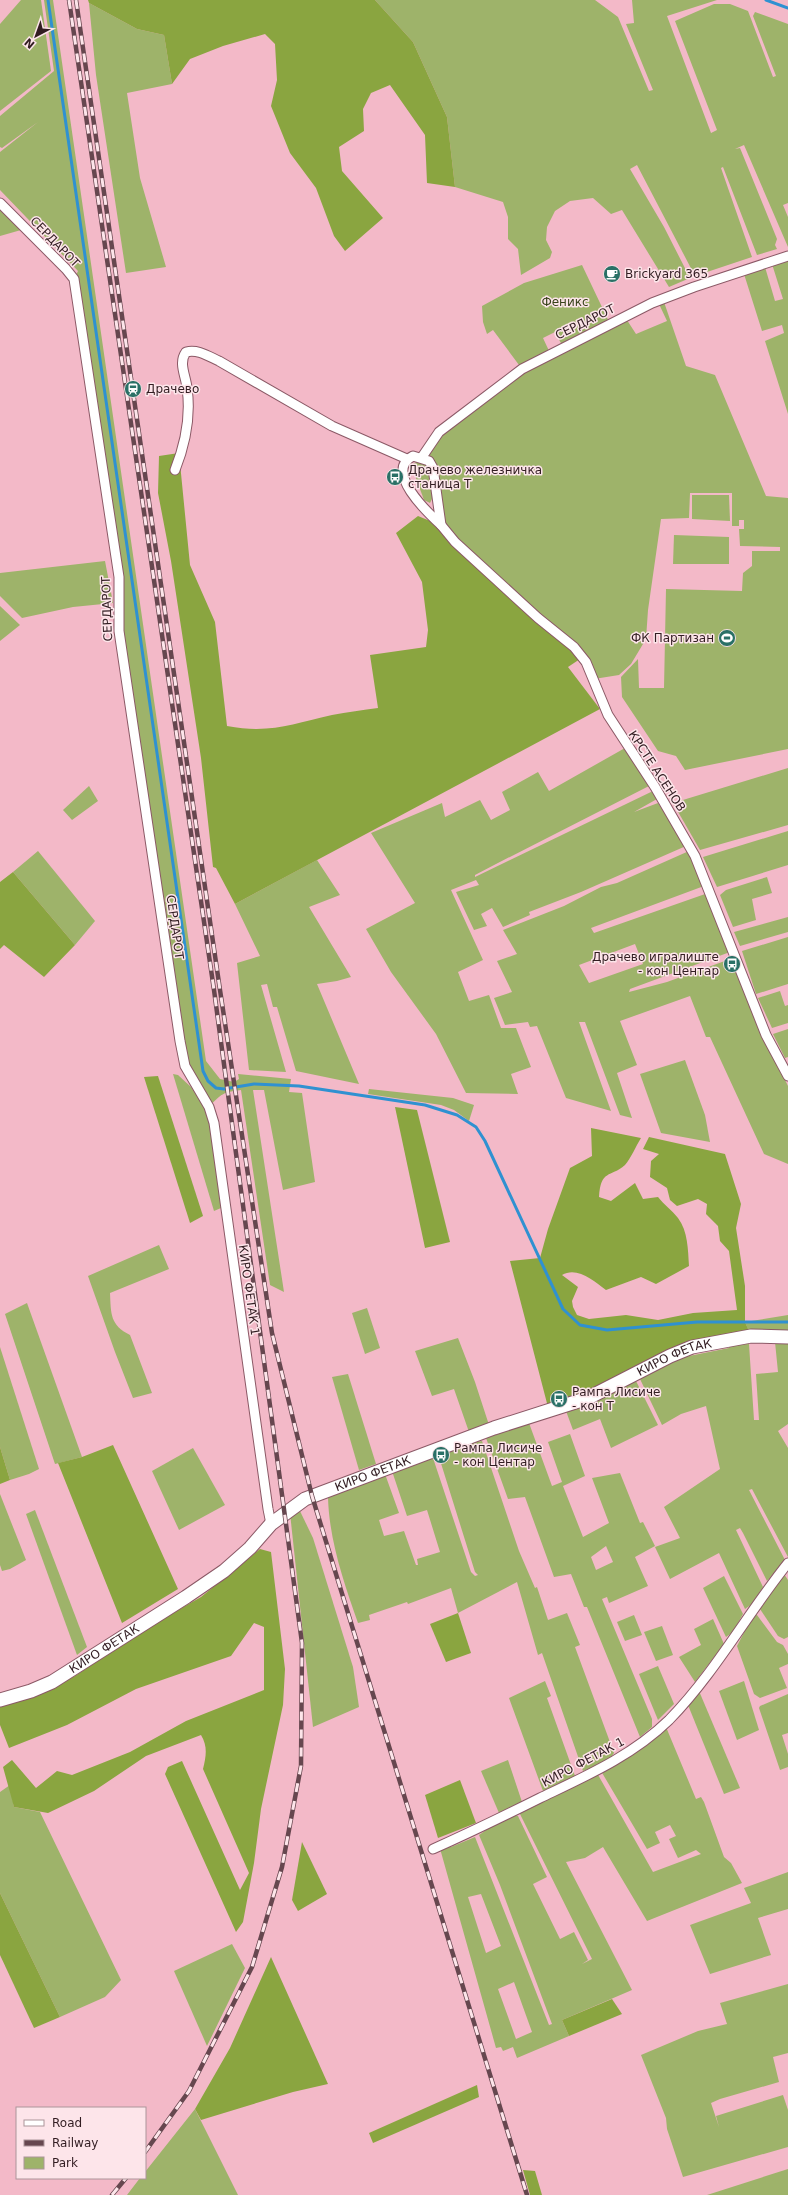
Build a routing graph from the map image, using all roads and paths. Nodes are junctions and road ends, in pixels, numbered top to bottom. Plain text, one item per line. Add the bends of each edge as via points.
1 (0, 203) edge
2 (788, 256) edge
3 (422, 457) junction
4 (407, 459) junction
5 (175, 470) dead end
6 (441, 525) junction
7 (785, 1062) edge
8 (185, 1066) joint
9 (788, 1076) edge
10 (788, 1336) edge
11 (268, 1509) junction
12 (284, 1515) junction
13 (271, 1524) junction
14 (788, 1563) edge
15 (0, 1700) edge
16 (433, 1849) dead end

1 - 8 street, СЕРДАРОТ via 74,280 119,577 118,631
2 - 3 street, СЕРДАРОТ via 652,304 522,369 439,432
3 - 4 street via 413,456
3 - 6 street via 429,461 433,468
4 - 5 street via 332,426 219,362 191,350 186,352 182,362 189,404 183,453
4 - 6 street, КРСТЕ АСЕНОВ via 404,465 404,478 413,497
6 - 7 street, КРСТЕ АСЕНОВ via 455,542 538,618 574,647 586,662 608,715 658,792 695,856 761,1023
7 - 9 street, КРСТЕ АСЕНОВ
8 - 11 street, КИРО ФЕТАК 1 via 209,1107 214,1124
10 - 12 main road, КИРО ФЕТАК via 751,1336 692,1347 588,1398 494,1428 421,1457 330,1488 305,1499
11 - 12 street via 273,1514
11 - 13 street, КИРО ФЕТАК 1
12 - 13 main road, КИРО ФЕТАК
13 - 15 main road, КИРО ФЕТАК via 250,1548 224,1571 186,1597 52,1682
14 - 16 street, КИРО ФЕТАК 1 via 694,1691 670,1719 644,1742 597,1771

